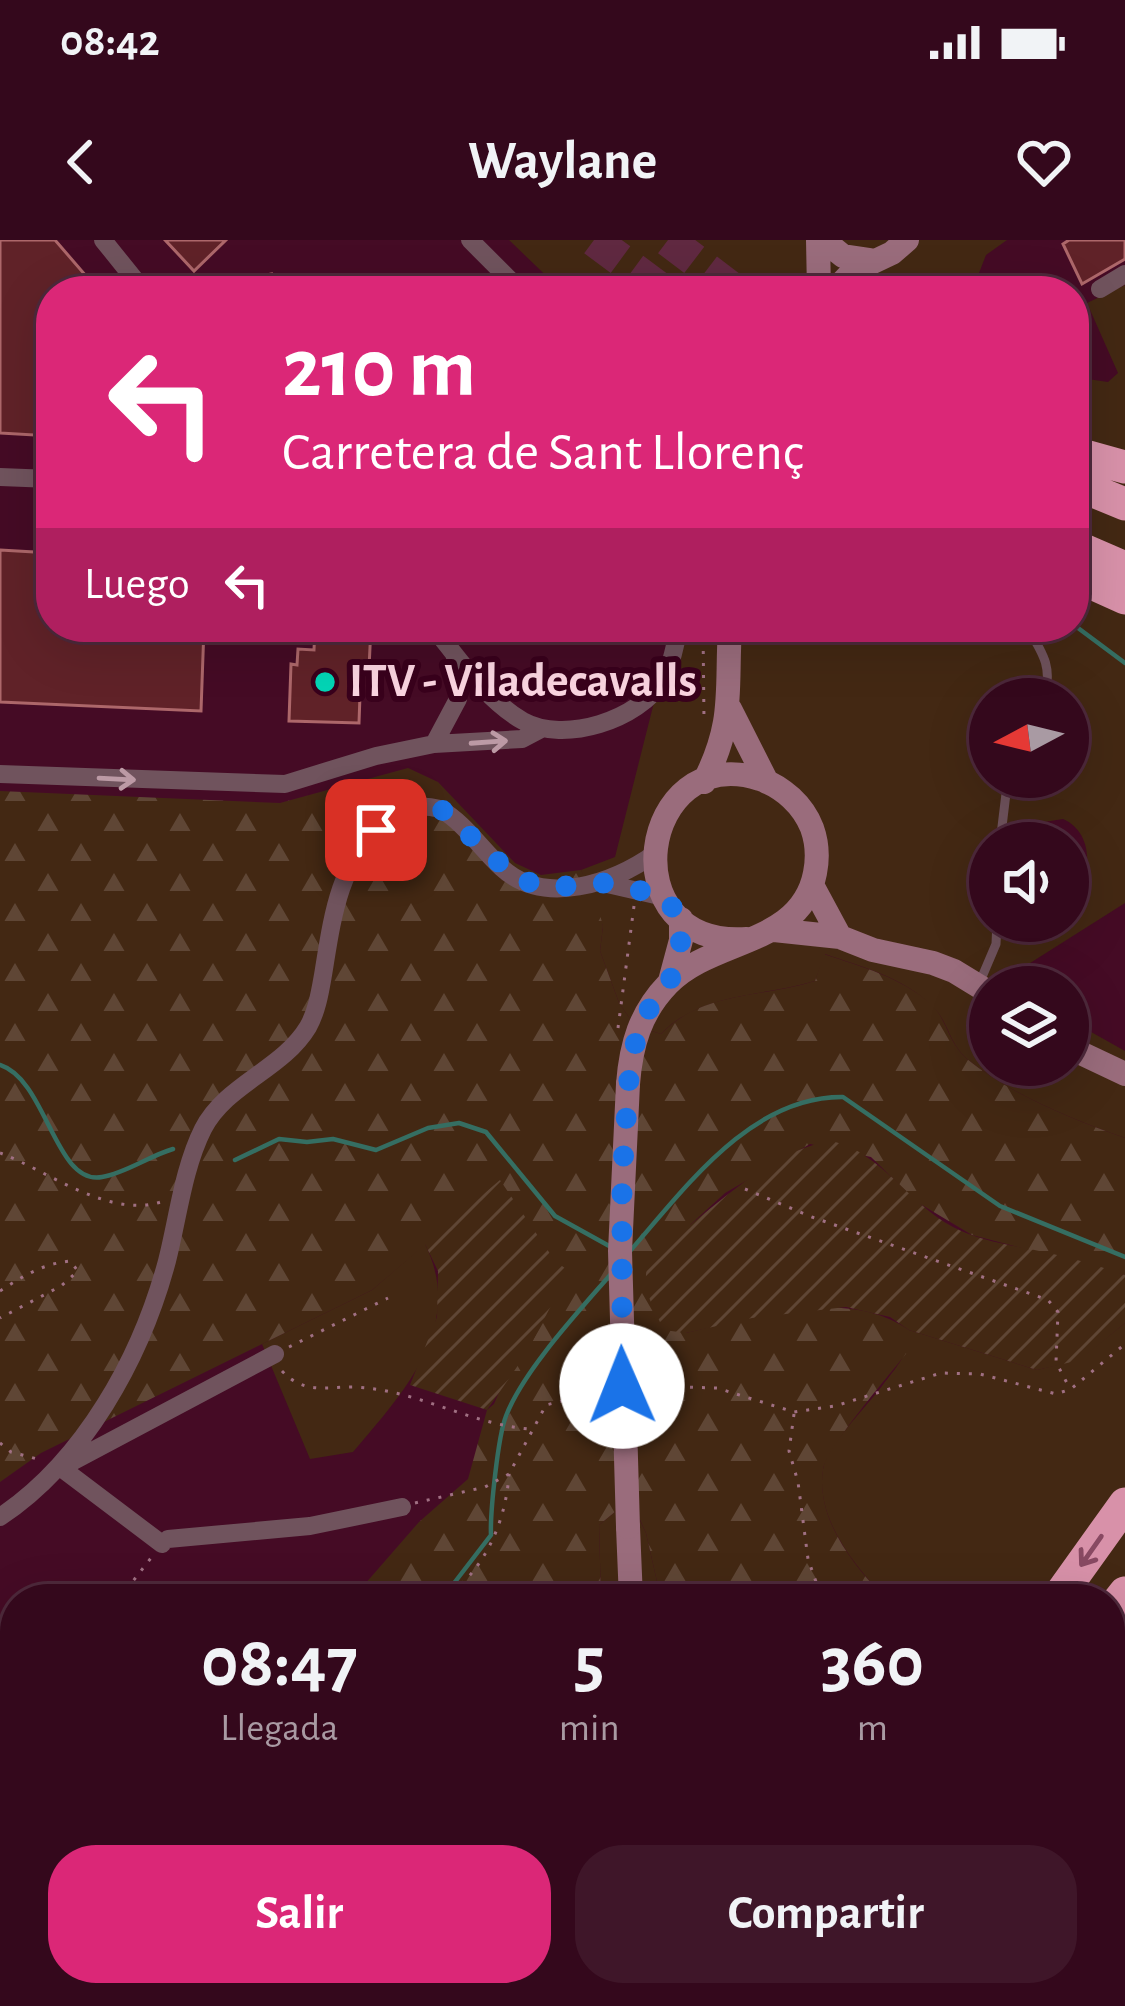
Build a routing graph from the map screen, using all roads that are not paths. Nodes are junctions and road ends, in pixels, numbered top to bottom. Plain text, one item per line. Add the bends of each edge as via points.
1 (103, 240) edge
2 (470, 240) edge
3 (820, 240) edge
4 (907, 240) edge
5 (870, 260) junction
6 (1125, 274) edge
7 (132, 276) edge
8 (506, 276) edge
9 (819, 276) edge
10 (851, 276) edge
11 (1100, 289) dead end
12 (1089, 457) edge
13 (1125, 467) edge
14 (1089, 469) edge
15 (0, 477) edge
16 (36, 478) edge
17 (1125, 481) edge
18 (1089, 489) edge
19 (1125, 504) edge
20 (1089, 530) edge
21 (1125, 546) edge
22 (1089, 552) edge
23 (1125, 568) edge
24 (1089, 581) edge
25 (1125, 598) edge
26 (446, 642) edge
27 (674, 642) edge
28 (730, 642) edge
29 (1036, 642) edge
30 (454, 652) junction
31 (1049, 678) edge
32 (730, 709) junction
33 (541, 729) junction
34 (434, 743) junction
35 (0, 774) edge
36 (704, 782) junction
37 (767, 782) junction
38 (654, 854) junction
39 (598, 882) junction
40 (812, 885) junction
41 (664, 896) junction
42 (681, 919) junction
43 (774, 930) junction
44 (840, 937) junction
45 (747, 939) junction
46 (969, 980) edge
47 (670, 981) junction
48 (1089, 1057) edge
49 (1125, 1074) edge
50 (275, 1354) road end
51 (60, 1467) junction
52 (1125, 1504) edge
53 (402, 1507) road end
54 (0, 1517) edge
55 (631, 1584) edge
56 (1069, 1584) edge

1 - 7 street
2 - 8 street
3 - 5 street via 843,256
3 - 9 street
4 - 5 street
5 - 10 street
6 - 11 street
12 - 13 highway
14 - 17 highway
15 - 16 street
18 - 19 highway
20 - 21 highway
22 - 23 highway
24 - 25 highway
26 - 30 street
27 - 33 street via 661,683 639,707 575,728
28 - 32 street
29 - 31 lane
30 - 33 street via 504,706
30 - 34 street via 458,699
32 - 36 street
32 - 37 street
34 -> 33 street via 523,740
35 -> 34 street via 285,784
36 - 37 street via 735,775
36 - 38 street via 668,811
37 - 40 street via 794,800 812,827
38 - 39 street
38 - 41 street
39 - 41 street
39 - 51 street via 529,884 505,872 440,808 412,806 376,830 343,878 310,1022 208,1120 140,1342
40 - 43 street
40 - 44 street
41 - 42 street
42 - 45 street via 712,936
42 - 47 street
43 - 44 street
43 - 45 street
44 - 46 street
45 - 47 street
47 - 55 street, bridge via 637,1029 628,1084 620,1251
48 - 49 street
50 - 51 street
51 - 53 street via 165,1541
51 - 54 street
52 -> 56 highway

